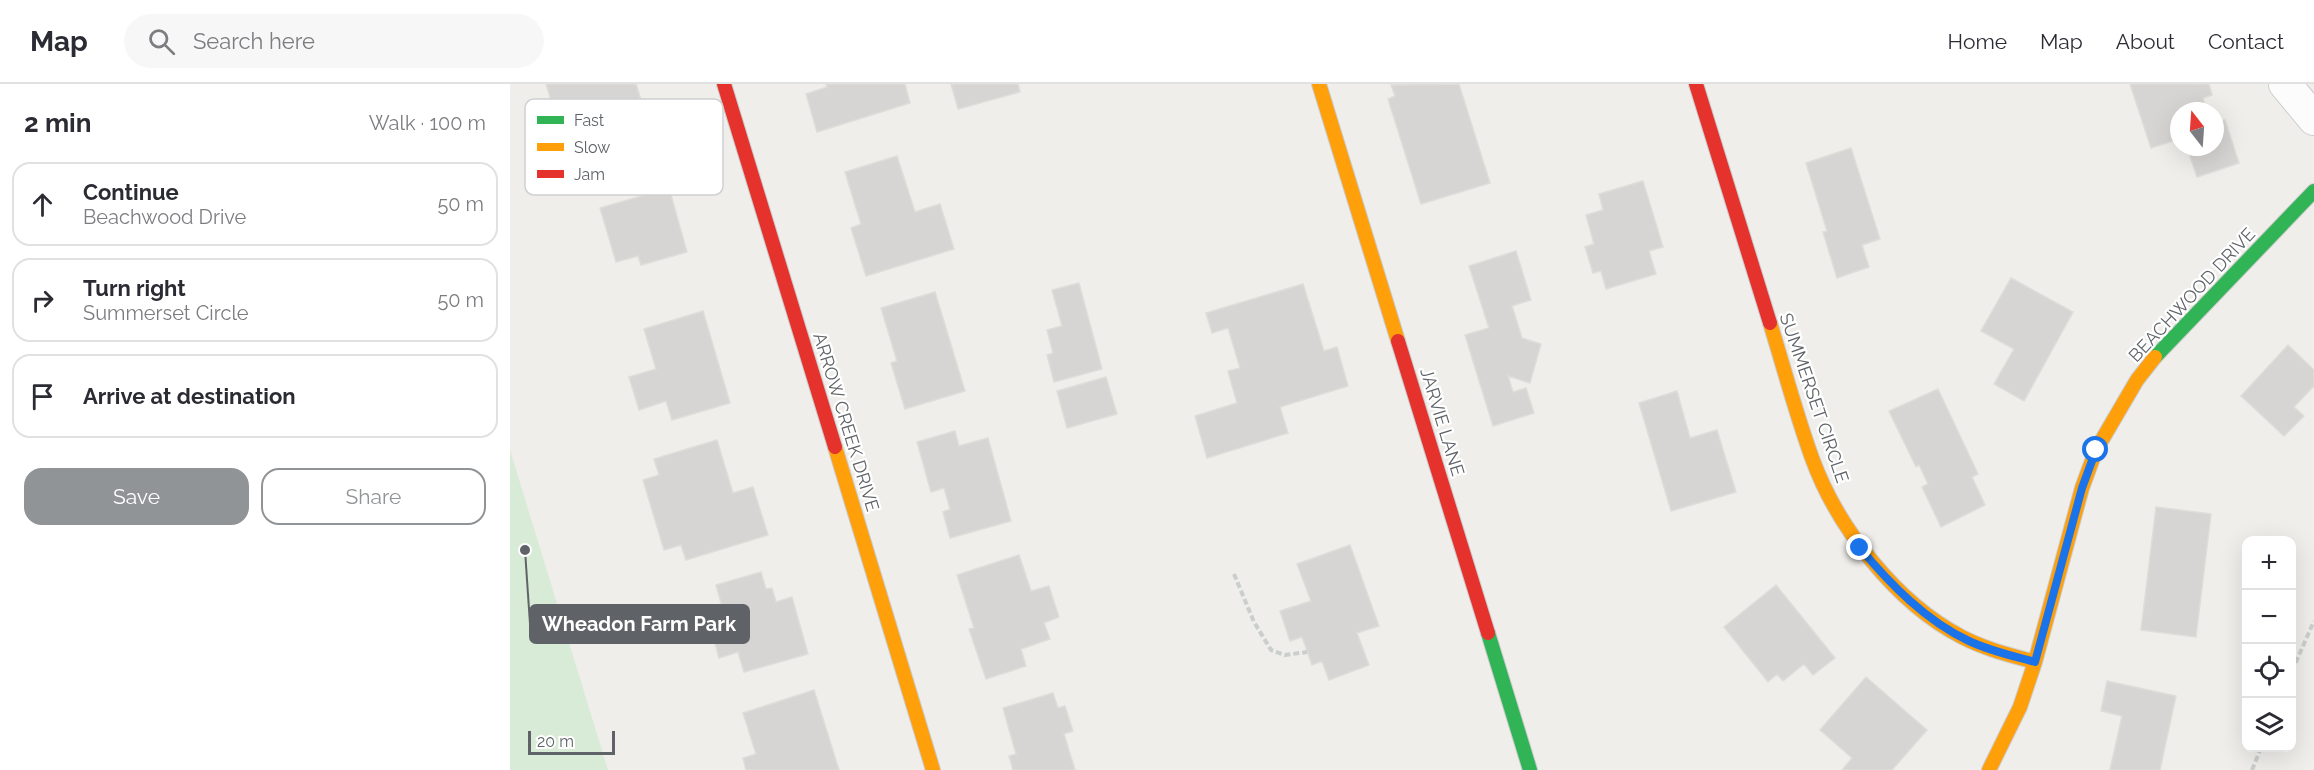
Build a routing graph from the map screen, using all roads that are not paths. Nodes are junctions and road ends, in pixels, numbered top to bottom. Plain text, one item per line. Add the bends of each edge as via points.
1 (724, 84) edge
2 (1319, 84) edge
3 (1696, 84) edge
4 (2285, 84) edge
5 (2314, 119) edge
6 (2314, 191) edge
7 (2035, 662) junction
8 (933, 770) edge
9 (1530, 770) edge
10 (1989, 770) edge

1 - 8 street, ARROW CREEK DRIVE
2 - 9 street, JARVIE LANE
3 - 7 street, SUMMERSET CIRCLE via 1812,459 1840,519 1883,575 1948,629 1992,650
4 - 5 street
6 - 7 street, BEACHWOOD DRIVE via 2162,349 2116,415 2096,450 2082,488
7 - 10 street, BEACHWOOD DRIVE via 2020,706

